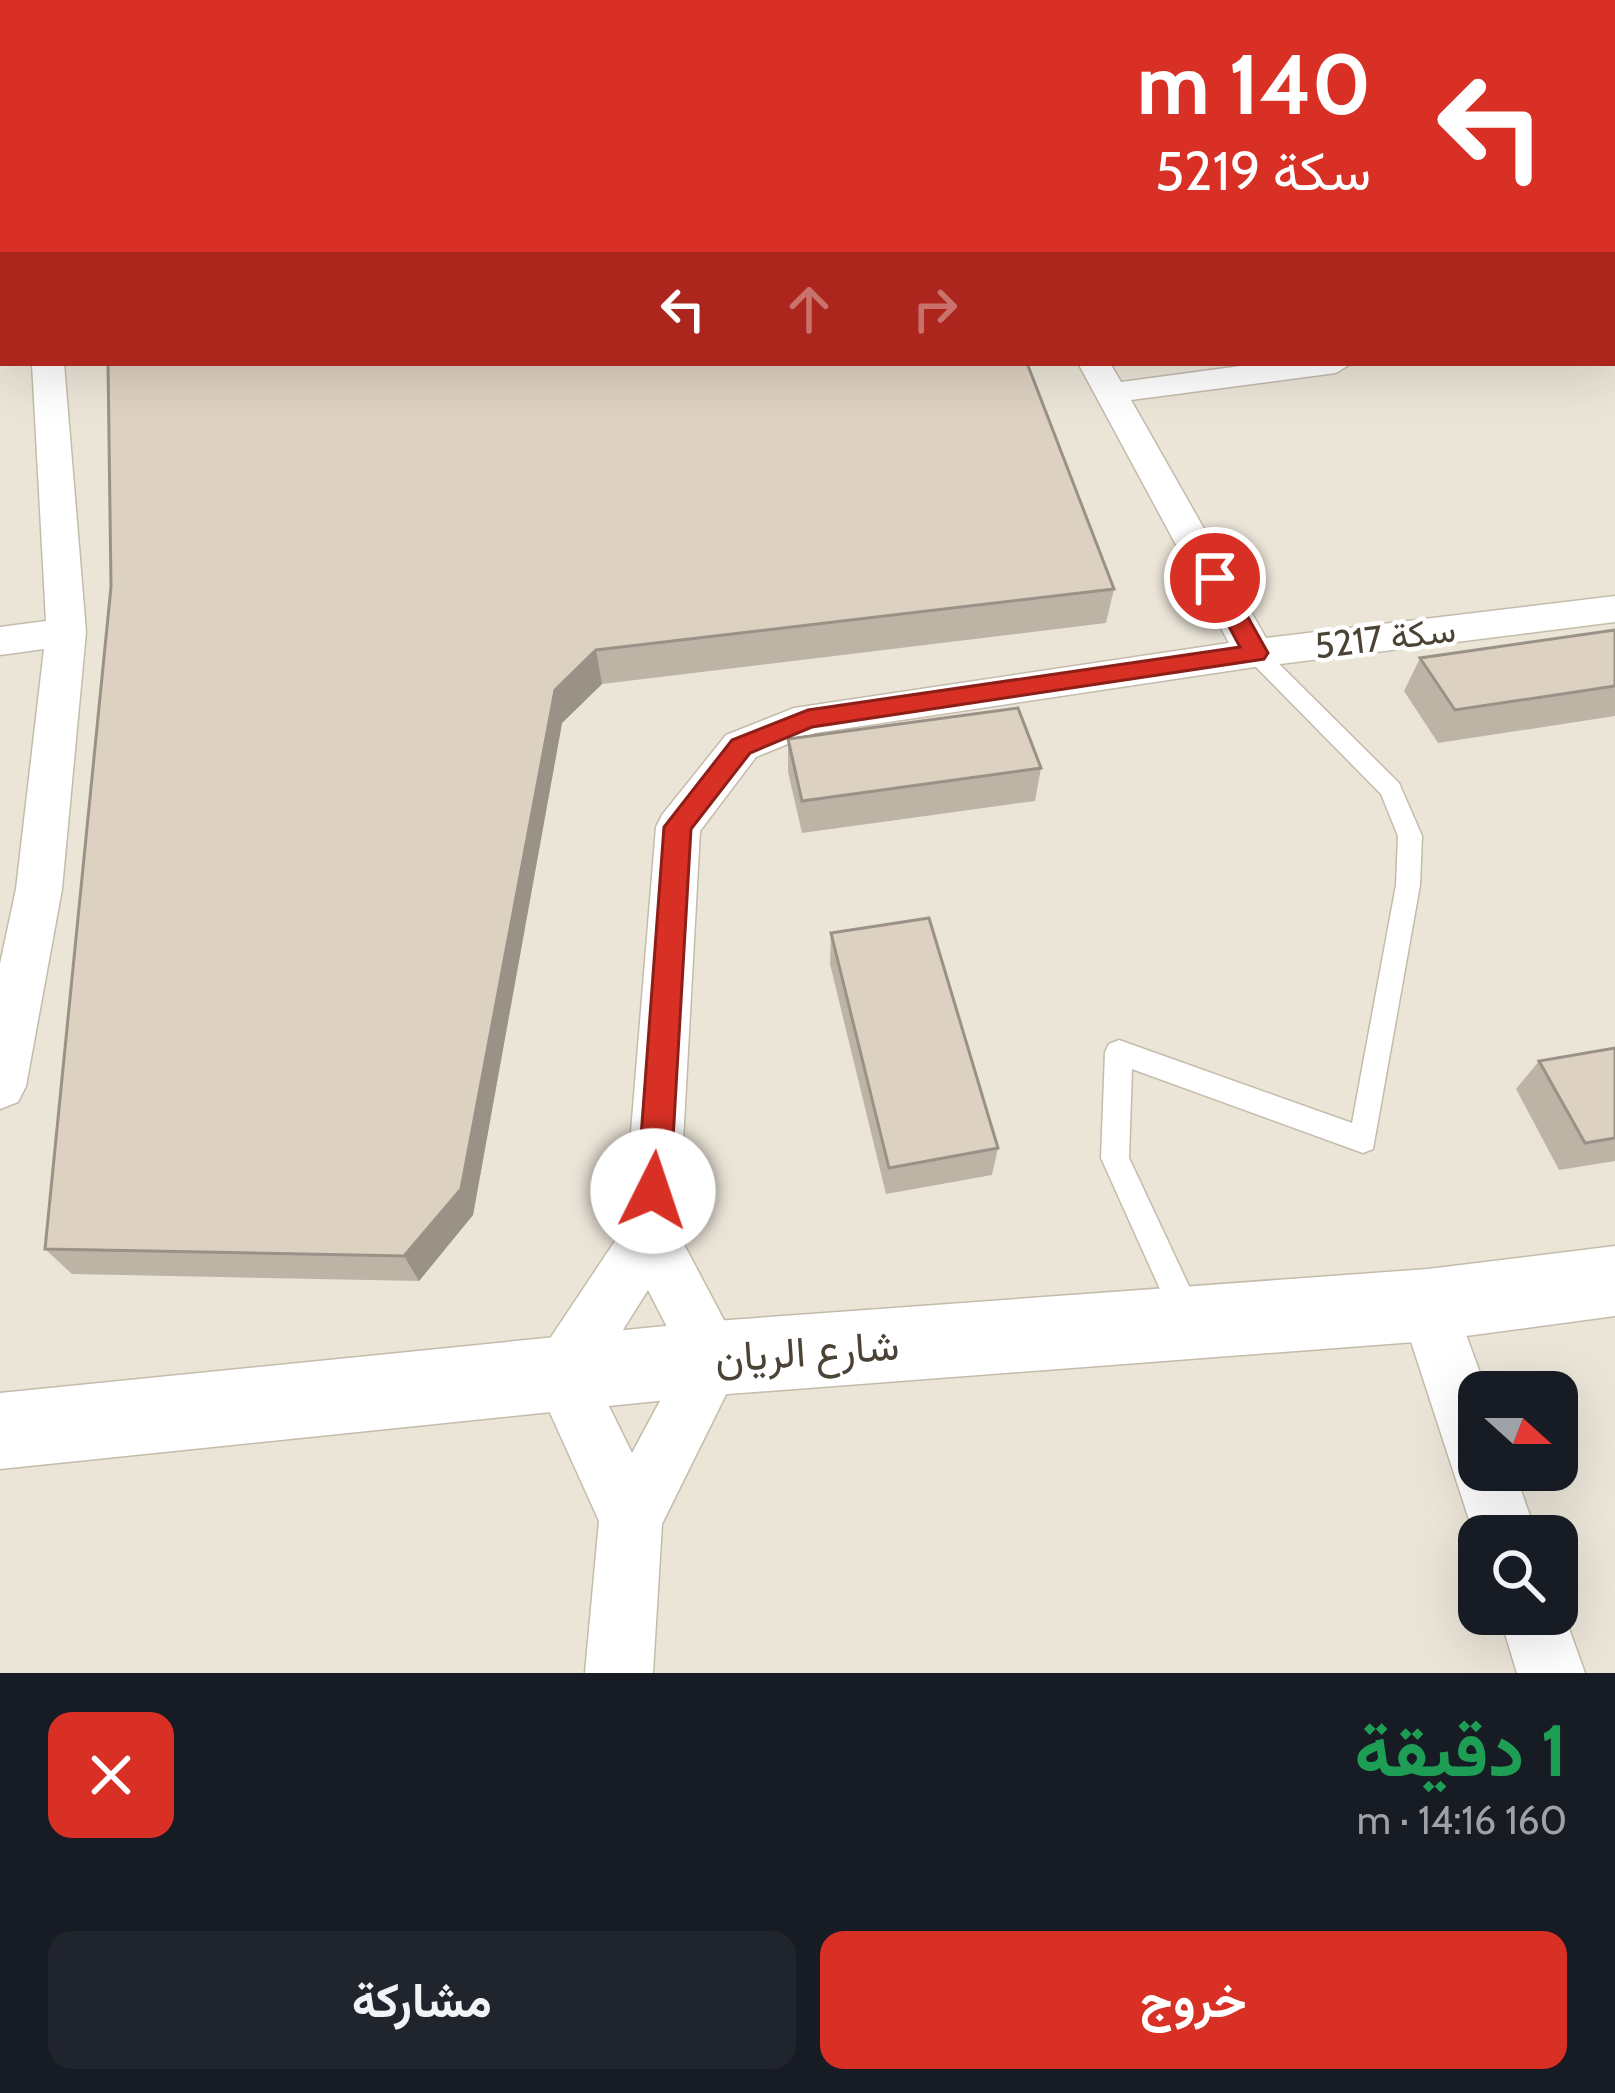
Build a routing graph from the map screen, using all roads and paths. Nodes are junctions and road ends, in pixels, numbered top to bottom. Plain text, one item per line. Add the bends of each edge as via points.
1 (48, 366) edge
2 (1289, 366) edge
3 (1103, 378) edge
4 (1615, 609) edge
5 (65, 632) junction
6 (0, 640) edge
7 (1256, 653) junction
8 (0, 1086) edge
9 (650, 1237) junction
10 (1615, 1281) edge
11 (1427, 1305) junction
12 (1191, 1322) junction
13 (715, 1358) junction
14 (562, 1373) junction
15 (1458, 1396) edge
16 (0, 1431) edge
17 (632, 1520) junction
18 (1539, 1635) edge
19 (619, 1673) edge
20 (1551, 1673) edge

1 - 5 street
2 - 3 street
3 - 7 street
4 - 7 street, سكة 5217
5 - 6 street
5 - 8 street via 39,889
7 - 9 street, سكة 5217 via 808,719 741,746 678,827
7 - 12 lane via 1391,790 1410,836 1408,885 1363,1140 1119,1052 1114,1158
9 - 13 street
9 - 14 street, سكة 5217
10 - 11 street, شارع الريان
11 - 12 street, شارع الريان
11 - 15 street
12 - 13 street, شارع الريان
13 - 14 street, شارع الريان
13 - 17 street
14 - 16 street, شارع الريان
14 - 17 street
17 - 19 street
18 - 20 street

